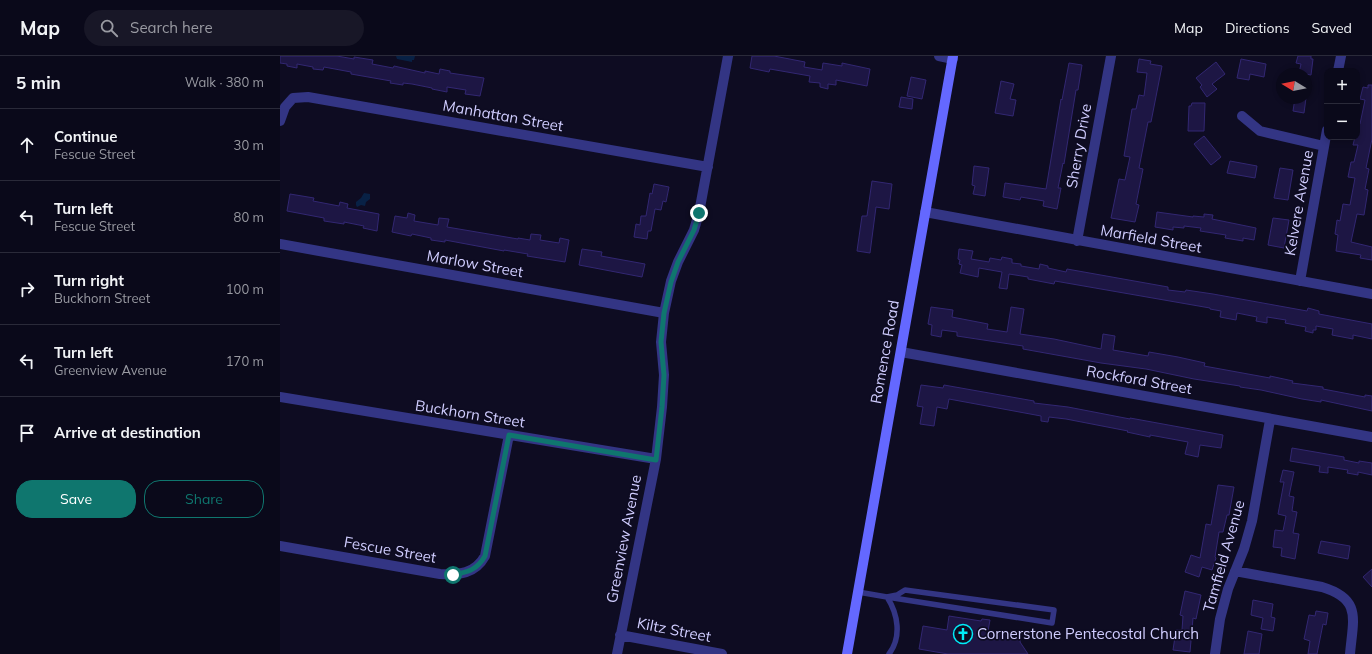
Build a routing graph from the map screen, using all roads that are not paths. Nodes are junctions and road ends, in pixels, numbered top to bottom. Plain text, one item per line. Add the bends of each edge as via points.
1 (728, 56) edge
2 (939, 56) edge
3 (1110, 56) edge
4 (1341, 56) edge
5 (953, 57) edge
6 (1339, 68) edge
7 (1242, 116) dead end
8 (280, 121) edge
9 (1325, 140) edge
10 (1324, 146) junction
11 (708, 167) junction
12 (925, 212) junction
13 (1077, 240) junction
14 (280, 244) edge
15 (1300, 281) junction
16 (1372, 294) edge
17 (664, 313) junction
18 (901, 352) junction
19 (280, 397) edge
20 (1270, 420) junction
21 (509, 435) junction
22 (1372, 437) edge
23 (656, 460) junction
24 (280, 546) edge
25 (1236, 571) junction
26 (858, 592) junction
27 (887, 597) junction
28 (620, 635) junction
29 (617, 654) edge
30 (722, 654) edge
31 (847, 654) edge
32 (889, 654) edge
33 (1215, 654) edge
34 (1350, 654) edge

1 - 11 street, Greenview Avenue
2 - 5 street
3 - 13 street, Sherry Drive
4 - 6 street
5 - 12 street, Romence Road
7 - 10 street via 1260,131
8 - 11 street, Manhattan Street via 285,107 293,98 308,97
9 - 10 street, Kelvere Avenue
10 - 15 street, Kelvere Avenue
11 - 17 street, Greenview Avenue via 694,230 678,262
12 - 13 street, Marfield Street
12 - 18 street, Romence Road
13 - 15 street, Marfield Street
14 - 17 street, Marlow Street
15 - 16 street, Marfield Street
17 - 23 street, Greenview Avenue via 661,342 664,375
18 - 20 street, Rockford Street
18 - 26 street, Romence Road
19 - 21 street, Buckhorn Street
20 - 22 street, Rockford Street
20 - 25 street, Tamfield Avenue via 1252,521
21 - 23 street, Buckhorn Street
21 - 24 street, Fescue Street via 485,556 481,564 474,569 459,574 440,574
23 - 28 street, Greenview Avenue
25 - 33 street, Tamfield Avenue via 1220,619
25 - 34 street via 1322,587 1342,595 1352,609
26 - 27 lane
26 - 31 street, Romence Road
27 - 27 lane via 1052,623 1054,610 905,590
27 - 32 lane via 894,607 898,626 895,642
28 - 29 street, Greenview Avenue
28 - 30 street, Kiltz Street

